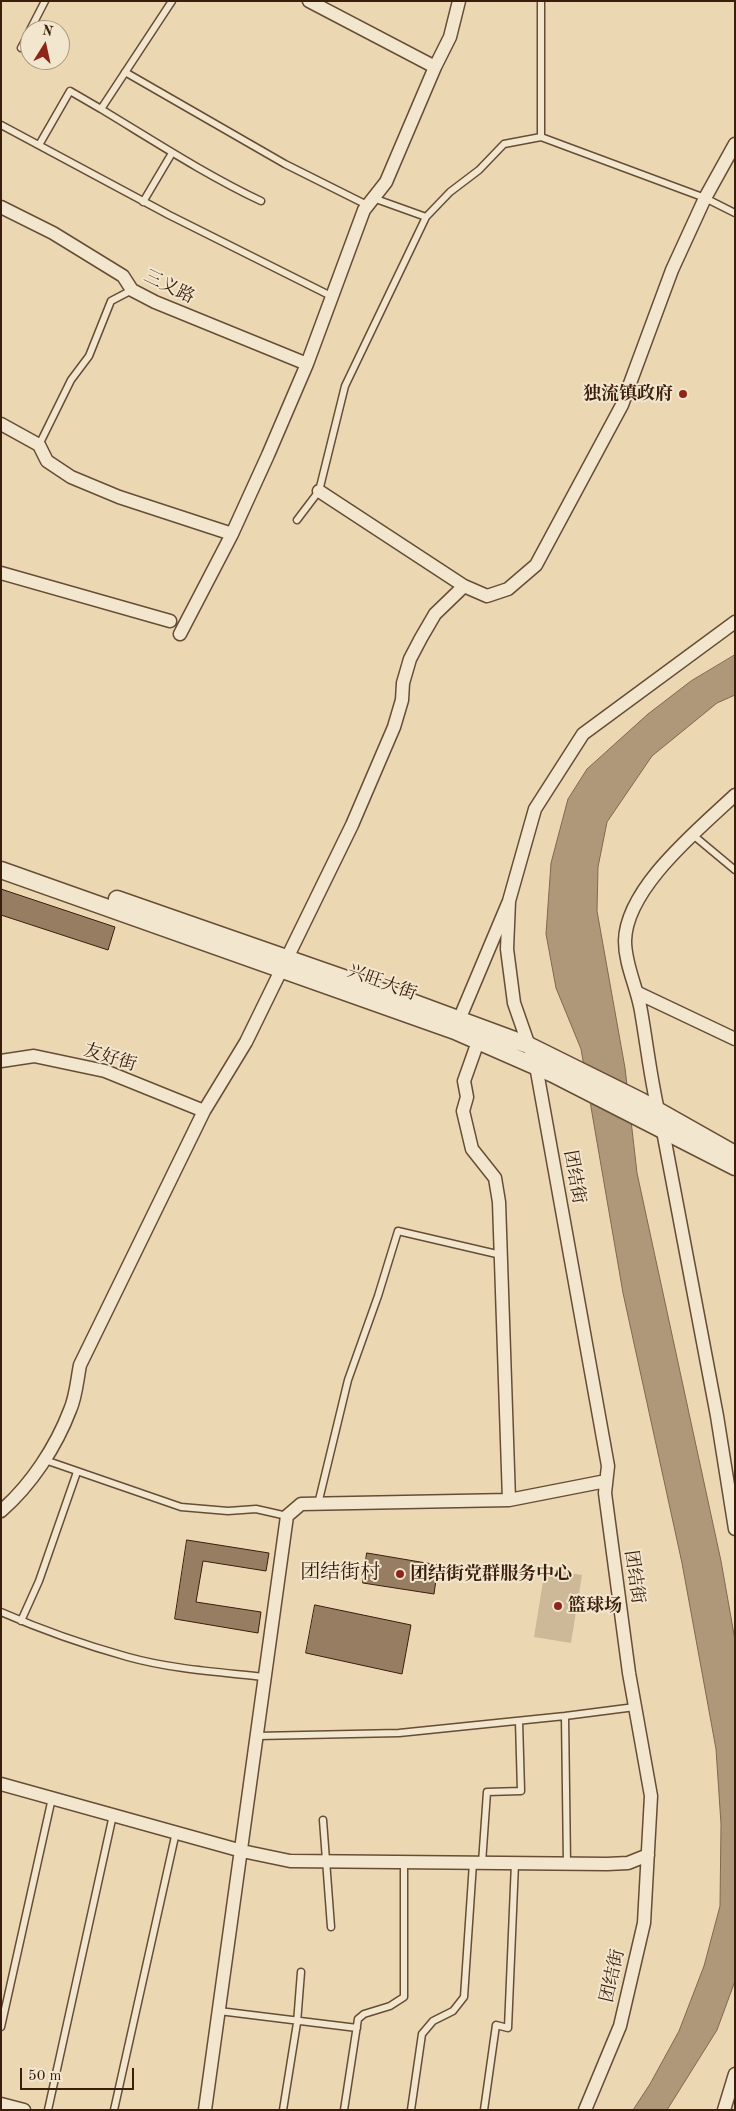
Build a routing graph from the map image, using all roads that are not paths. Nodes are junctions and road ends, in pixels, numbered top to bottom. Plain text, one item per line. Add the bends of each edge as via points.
1 (45, 1) edge
2 (172, 1) edge
3 (309, 1) edge
4 (458, 1) edge
5 (541, 1) edge
6 (324, 5) edge
7 (35, 20) edge
8 (435, 67) junction
9 (125, 72) junction
10 (101, 109) junction
11 (1, 124) edge
12 (541, 137) junction
13 (735, 144) edge
14 (39, 145) junction
15 (172, 152) junction
16 (705, 198) junction
17 (261, 201) dead end
18 (143, 202) junction
19 (370, 202) junction
20 (1, 207) edge
21 (735, 213) edge
22 (426, 217) junction
23 (132, 290) junction
24 (331, 296) junction
25 (307, 364) junction
26 (1, 424) edge
27 (39, 445) junction
28 (319, 491) junction
29 (297, 520) dead end
30 (232, 534) junction
31 (1, 573) edge
32 (464, 586) junction
33 (170, 621) dead end
34 (735, 622) edge
35 (180, 634) dead end
36 (735, 795) edge
37 (693, 835) junction
38 (1, 859) edge
39 (1, 870) edge
40 (735, 870) edge
41 (509, 901) junction
42 (284, 963) junction
43 (638, 993) junction
44 (457, 1025) junction
45 (481, 1034) junction
46 (735, 1039) edge
47 (535, 1054) junction
48 (1, 1061) edge
49 (204, 1111) junction
50 (657, 1111) junction
51 (663, 1131) junction
52 (735, 1154) edge
53 (735, 1167) edge
54 (501, 1255) junction
55 (45, 1460) junction
56 (77, 1472) junction
57 (606, 1481) junction
58 (509, 1500) junction
59 (318, 1504) junction
60 (2, 1508) edge
61 (287, 1516) junction
62 (735, 1529) edge
63 (1, 1612) edge
64 (21, 1621) junction
65 (264, 1677) junction
66 (635, 1707) junction
67 (566, 1716) junction
68 (519, 1721) junction
69 (256, 1736) junction
70 (1, 1784) edge
71 (52, 1798) junction
72 (113, 1815) junction
73 (323, 1820) dead end
74 (176, 1832) junction
75 (242, 1850) junction
76 (648, 1855) junction
77 (326, 1861) junction
78 (404, 1862) junction
79 (478, 1863) junction
80 (515, 1863) junction
81 (567, 1864) junction
82 (331, 1927) dead end
83 (301, 1972) dead end
84 (219, 2010) junction
85 (298, 2020) junction
86 (1, 2027) edge
87 (357, 2028) junction
88 (735, 2074) edge
89 (1, 2104) edge
90 (24, 2110) edge
91 (48, 2110) edge
92 (114, 2110) edge
93 (205, 2110) edge
94 (283, 2110) edge
95 (344, 2110) edge
96 (411, 2110) edge
97 (484, 2110) edge
98 (584, 2110) edge
99 (724, 2110) edge

1 - 7 lane
2 - 9 lane
3 - 6 street
4 - 8 street via 450,37
5 - 12 lane
6 - 8 street
8 - 19 street via 386,182
9 - 10 lane
9 - 19 lane via 285,164
10 - 14 lane via 70,90
10 - 15 lane
11 - 14 lane
12 - 16 lane
12 - 22 lane via 504,144
13 - 16 street
14 - 18 lane
15 - 17 lane
15 - 18 lane
16 - 21 lane
16 - 32 street via 672,270 622,405 536,565 508,590 487,596
18 - 24 lane
19 - 22 lane
19 - 24 street
20 - 23 street, 三义路 via 54,233 124,276
22 - 28 lane via 345,386
23 - 25 street, 三义路
23 - 27 lane via 111,301 89,356 70,380
24 - 25 street
25 - 30 street
26 - 27 street
27 - 30 street via 46,461 71,477 120,497
28 - 29 lane
28 - 32 street
30 - 35 street
31 - 33 street
32 - 42 street via 435,614 414,652 403,683 394,727 352,825
34 - 41 street via 584,734 535,809
36 - 37 street
37 - 40 lane
37 - 43 street via 639,895 627,921 627,960
38 - 42 street, 兴旺大街
39 - 42 street, 兴旺大街
41 - 44 street
41 - 47 street, 团结街 via 507,949 510,980 514,1003
42 - 44 street, 兴旺大街
42 - 49 street via 246,1042
43 - 46 street
43 - 50 street
44 - 45 street, 兴旺大街
45 - 47 street, 兴旺大街
45 - 47 street, 兴旺大街
45 - 54 street via 464,1081 467,1097 462,1111 472,1149 495,1178
47 - 50 street, 兴旺大街 via 642,1101
47 - 51 street, 兴旺大街 via 553,1074
47 - 57 street, 团结街 via 608,1466
48 - 49 street, 友好街 via 34,1056 105,1071
49 - 55 street via 80,1365 71,1410
50 - 51 street
50 - 52 street, 兴旺大街
51 - 53 street, 兴旺大街
51 - 62 street
54 - 58 street
54 - 59 lane via 398,1231 348,1380
55 - 56 lane
55 - 60 street via 20,1494
56 - 61 lane via 181,1507 256,1510
56 - 64 lane via 39,1581
57 - 58 street
57 - 66 street, 团结街 via 605,1493
58 - 59 street
59 - 61 street via 301,1504
61 - 65 street
63 - 64 lane
64 - 65 lane via 129,1657
65 - 69 street
66 - 67 lane
66 - 76 street, 团结街 via 651,1796
67 - 68 lane
67 - 81 lane
68 - 69 lane via 399,1733
68 - 79 lane via 521,1791 487,1792
69 - 75 street
70 - 71 street
71 - 72 street
71 - 86 lane
72 - 74 street
72 - 91 lane
73 - 77 lane
74 - 75 street
74 - 92 lane
75 - 77 street via 290,1861
75 - 84 street
76 - 81 street via 628,1863
76 - 98 street, 团结街 via 644,1923 620,2026
77 - 78 street
77 - 82 lane
78 - 79 street
78 - 87 lane via 404,1997 390,2006 364,2014 358,2019
79 - 80 street
79 - 96 lane via 464,1997 453,2011 433,2020 422,2034
80 - 81 street
80 - 97 lane via 508,2028 496,2025
83 - 85 lane
84 - 85 lane
84 - 93 street
85 - 87 lane
85 - 94 lane
87 - 95 lane
88 - 99 street
89 - 90 street

